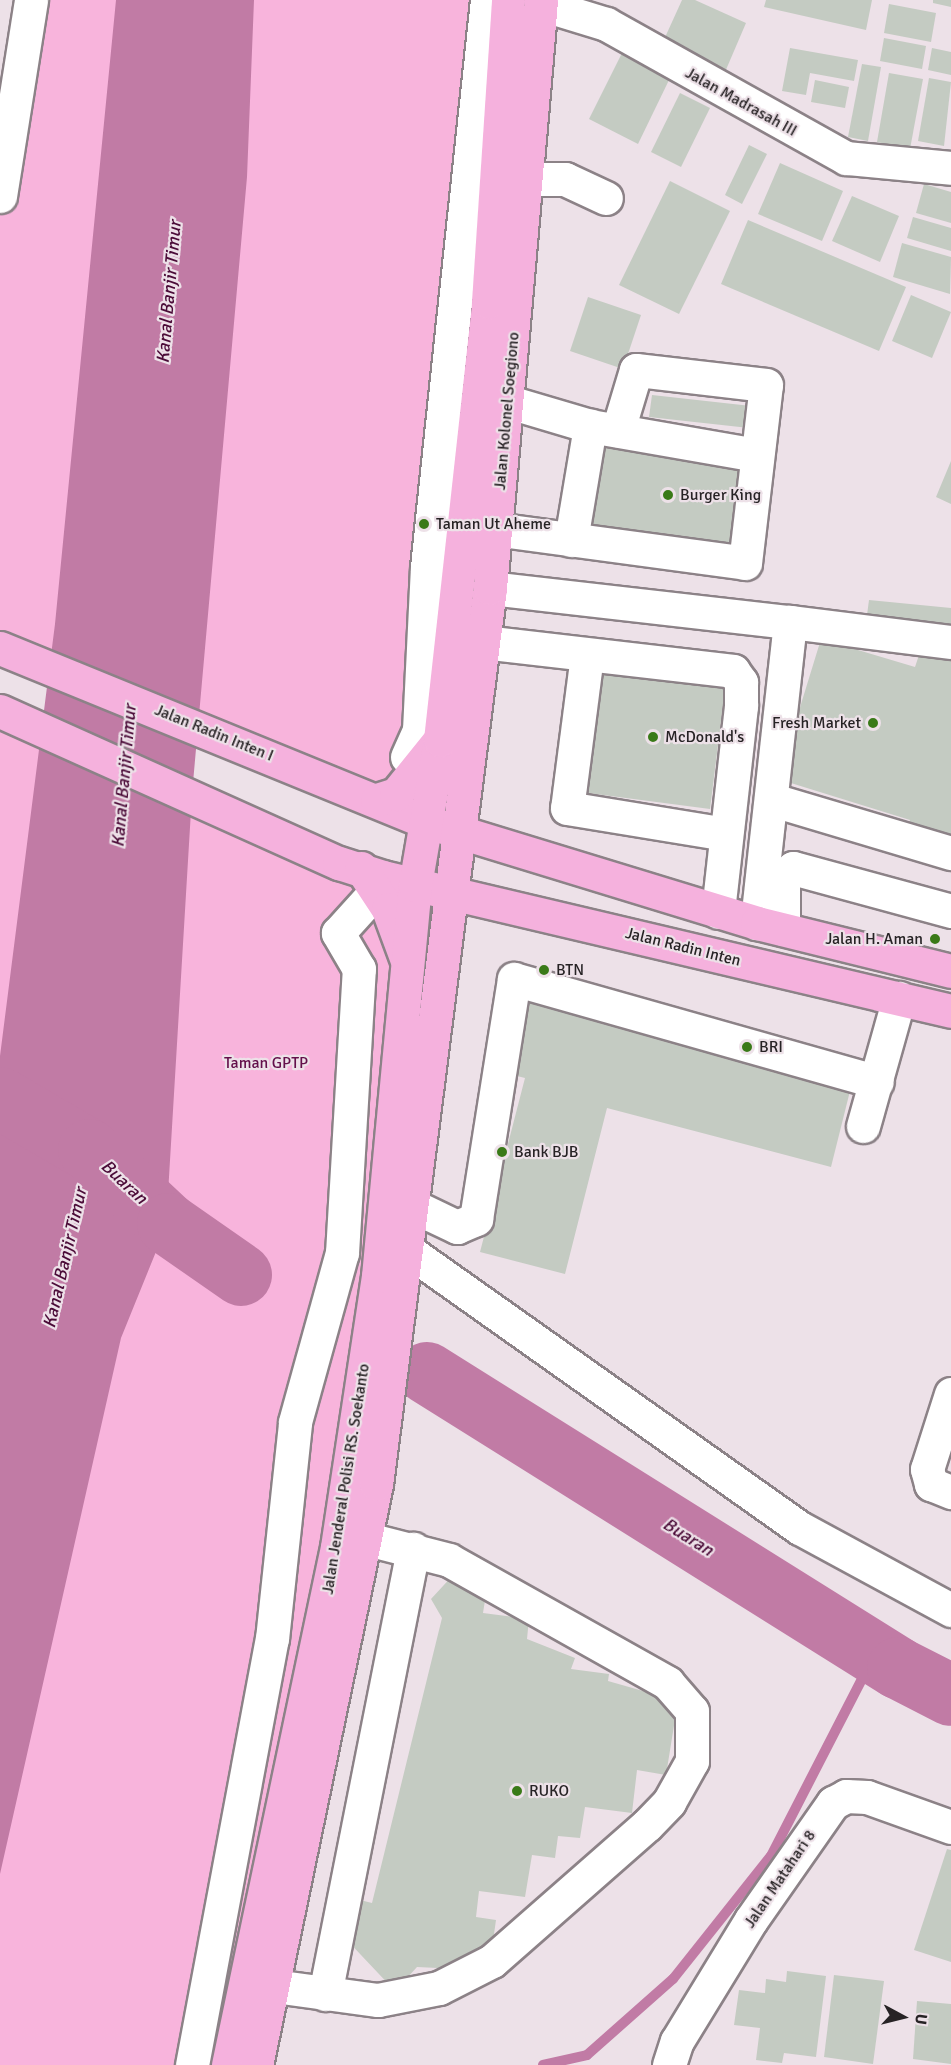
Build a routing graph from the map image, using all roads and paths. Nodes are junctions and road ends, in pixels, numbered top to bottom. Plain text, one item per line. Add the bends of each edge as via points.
1 (31, 0) edge
2 (487, 0) edge
3 (508, 0) edge
4 (541, 2) edge
5 (951, 168) edge
6 (526, 179) junction
7 (0, 196) edge
8 (606, 198) dead end
9 (509, 402) junction
10 (604, 428) junction
11 (758, 455) junction
12 (495, 529) junction
13 (571, 540) junction
14 (490, 588) junction
15 (790, 622) junction
16 (483, 642) junction
17 (951, 642) edge
18 (0, 648) edge
19 (587, 655) junction
20 (0, 711) edge
21 (440, 740) junction
22 (407, 757) dead end
23 (376, 800) junction
24 (773, 800) junction
25 (427, 822) junction
26 (459, 832) junction
27 (726, 834) junction
28 (951, 853) edge
29 (368, 880) junction
30 (415, 885) junction
31 (451, 892) junction
32 (951, 911) edge
33 (718, 912) junction
34 (770, 926) junction
35 (411, 971) junction
36 (951, 971) edge
37 (899, 998) junction
38 (951, 1011) edge
39 (877, 1082) junction
40 (863, 1126) dead end
41 (413, 1206) junction
42 (406, 1251) junction
43 (390, 1280) junction
44 (951, 1394) edge
45 (951, 1492) edge
46 (367, 1539) junction
47 (413, 1550) junction
48 (951, 1610) edge
49 (951, 1827) edge
50 (261, 1986) junction
51 (325, 1995) junction
52 (247, 2062) edge
53 (192, 2065) edge
54 (669, 2065) edge

1 - 7 street
2 - 22 street via 428,567 419,730
3 - 21 main road, Jalan Kolonel Soegiono via 488,302
4 - 5 street, Jalan Madrasah III via 606,24 846,158
4 - 6 main road, Jalan Kolonel Soegiono
6 - 8 street via 564,179
6 - 9 main road, Jalan Kolonel Soegiono
9 - 10 street
9 - 12 main road, Jalan Kolonel Soegiono
10 - 11 street
10 - 11 street via 636,370 762,384 768,391
10 - 13 street
11 - 13 street via 747,560 742,566
12 - 13 street
12 - 14 main road, Jalan Kolonel Soegiono
14 - 15 street
14 - 16 main road, Jalan Kolonel Soegiono
15 - 17 street
15 - 24 street
16 - 19 street
16 - 26 main road, Jalan Kolonel Soegiono
18 - 23 main road, Jalan Radin Inten I
19 - 27 street via 733,671 741,682 741,706
19 - 27 street via 567,808
20 - 29 main road via 290,839
21 - 23 main road via 396,794
21 - 25 main road, Jalan Kolonel Soegiono
23 - 25 main road, Jalan Radin Inten I
24 - 28 street
24 - 34 street
25 - 26 main road
25 - 30 main road, Jalan Kolonel Soegiono
26 - 31 main road, Jalan Kolonel Soegiono
26 - 33 main road
27 - 33 street
29 - 30 main road
29 - 35 main road
29 - 53 street via 338,933 359,969 342,1253 295,1422 272,1639
30 - 31 main road, Jalan Radin Inten
30 - 35 main road, Jalan Jenderal Polisi RS. Soekanto
31 - 37 main road, Jalan Radin Inten
31 - 41 main road, Jalan Jenderal Polisi RS. Soekanto
32 - 34 street via 793,868 783,878
33 - 34 main road
34 - 36 main road
35 - 43 main road, Jalan Jenderal Polisi RS. Soekanto
37 - 38 main road, Jalan Radin Inten
37 - 39 street
39 - 40 street
39 - 41 street via 514,979 476,1219 457,1227
41 - 42 main road, Jalan Jenderal Polisi RS. Soekanto
42 - 43 main road, Jalan Jenderal Polisi RS. Soekanto
42 - 48 street via 800,1528
43 - 46 main road, Jalan Jenderal Polisi RS. Soekanto via 376,1484
43 - 50 main road, Jalan Jenderal Polisi RS. Soekanto via 352,1450
44 - 45 street via 927,1469 932,1484
46 - 47 street
46 - 50 main road, Jalan Jenderal Polisi RS. Soekanto
47 - 51 street
47 - 51 street via 449,1560 673,1686 692,1711 696,1730 692,1761 669,1802 492,1961 439,1988 398,1997 366,2000
49 - 54 street, Jalan Matahari 8 via 867,1797 846,1796 833,1803 751,1920 677,2041
50 - 51 street
50 - 52 main road, Jalan Jenderal Polisi RS. Soekanto

